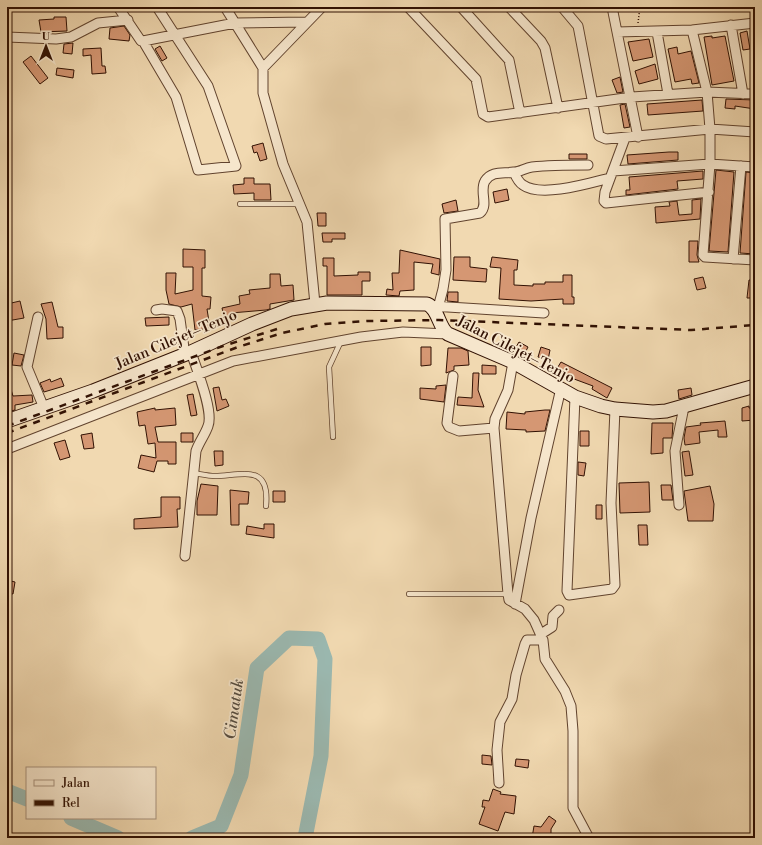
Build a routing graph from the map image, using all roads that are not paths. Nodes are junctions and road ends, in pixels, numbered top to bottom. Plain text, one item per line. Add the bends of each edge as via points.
1 (118, 7) edge
2 (157, 7) edge
3 (225, 7) edge
4 (322, 7) edge
5 (408, 7) edge
6 (461, 7) edge
7 (509, 7) edge
8 (562, 7) edge
9 (612, 7) edge
10 (128, 20) junction
11 (306, 22) junction
12 (235, 23) junction
13 (755, 23) edge
14 (731, 25) junction
15 (692, 30) junction
16 (617, 32) junction
17 (657, 32) junction
18 (175, 35) junction
19 (7, 37) edge
20 (143, 41) junction
21 (263, 68) junction
22 (707, 92) junction
23 (668, 94) junction
24 (743, 94) junction
25 (755, 94) edge
26 (632, 97) junction
27 (593, 103) junction
28 (558, 108) junction
29 (520, 113) junction
30 (710, 129) junction
31 (755, 132) edge
32 (638, 137) junction
33 (625, 138) junction
34 (588, 164) dead end
35 (710, 164) junction
36 (741, 166) junction
37 (755, 167) edge
38 (514, 172) junction
39 (612, 174) junction
40 (708, 192) junction
41 (240, 204) dead end
42 (300, 204) junction
43 (733, 259) junction
44 (755, 260) edge
45 (315, 304) junction
46 (434, 307) junction
47 (156, 310) dead end
48 (544, 312) dead end
49 (38, 317) dead end
50 (448, 334) junction
51 (342, 340) junction
52 (188, 354) junction
53 (513, 362) junction
54 (199, 374) junction
55 (453, 376) dead end
56 (755, 386) edge
57 (561, 388) junction
58 (575, 397) junction
59 (684, 407) junction
60 (44, 408) junction
61 (615, 409) junction
62 (7, 421) edge
63 (494, 428) junction
64 (333, 437) dead end
65 (7, 449) edge
66 (193, 473) junction
67 (679, 505) dead end
68 (266, 506) dead end
69 (185, 556) dead end
70 (409, 594) dead end
71 (508, 594) junction
72 (514, 604) junction
73 (559, 610) dead end
74 (542, 637) junction
75 (499, 783) dead end
76 (589, 838) edge

1 - 10 street
2 - 18 street
3 - 12 street
4 - 11 street
5 - 29 street via 476,79 485,116
6 - 29 street via 509,60
7 - 28 street via 545,48
8 - 27 street via 578,26
9 - 16 street
10 - 19 street via 98,23 64,38 43,40
10 - 20 street
11 - 12 street
11 - 21 street
12 - 18 street
12 - 21 street
13 - 14 street
14 - 15 street
14 - 24 street
15 - 17 street
15 - 22 street
16 - 17 street
16 - 26 street
17 - 23 street
18 - 20 street
18 - 20 street via 208,86 236,166 198,170 176,97
21 - 42 street via 263,94 283,164
22 - 23 street
22 - 24 street
22 - 30 street
23 - 26 street
24 - 25 street
26 - 27 street
26 - 32 street
27 - 28 street
27 - 33 street via 599,136 606,139
28 - 29 street
30 - 31 street
30 - 32 street
30 - 35 street
32 - 33 street
33 - 39 street
34 - 38 street via 530,167
35 - 36 street
35 - 39 street
35 - 40 street
36 - 37 street
36 - 43 street
38 - 39 street via 523,186 551,190 575,187
38 - 46 street via 494,174 488,178 482,190 484,206 480,213 445,219 446,270 443,289
39 - 40 street via 604,201 609,204
40 - 43 street via 703,255
41 - 42 lane
42 - 45 street via 308,222
43 - 44 street
45 - 46 main road, Jalan Cilejet–Tenjo via 421,303
45 - 52 main road, Jalan Cilejet–Tenjo via 277,314
46 - 48 street
46 - 50 main road, Jalan Cilejet–Tenjo via 442,329
47 - 52 street via 162,308 177,312
49 - 60 street via 27,367
50 - 51 street via 403,332
50 - 53 main road, Jalan Cilejet–Tenjo
51 - 54 street via 233,361
51 - 64 lane via 329,368
52 - 54 street
52 - 60 main road, Jalan Cilejet–Tenjo
53 - 57 main road, Jalan Cilejet–Tenjo
53 - 63 street via 508,390 495,419
54 - 65 street
54 - 66 street via 209,425 199,442
55 - 63 street via 447,423 449,427 459,431
56 - 59 main road, Jalan Cilejet–Tenjo
57 - 58 main road, Jalan Cilejet–Tenjo
57 - 72 street via 530,518
58 - 61 main road, Jalan Cilejet–Tenjo
58 - 61 street via 566,591 570,595 612,589 615,585 611,503
59 - 61 main road, Jalan Cilejet–Tenjo via 653,412
59 - 67 street via 675,451
60 - 62 main road, Jalan Cilejet–Tenjo
63 - 71 street
66 - 68 lane via 214,476 258,476 264,482 267,491
66 - 69 street
70 - 71 lane
71 - 72 street via 509,600
72 - 74 street via 530,614
73 - 74 street via 553,616 552,627
74 - 75 street via 527,640 518,664 512,699 501,718 497,750
74 - 76 street via 545,659 565,691 571,706 573,808

